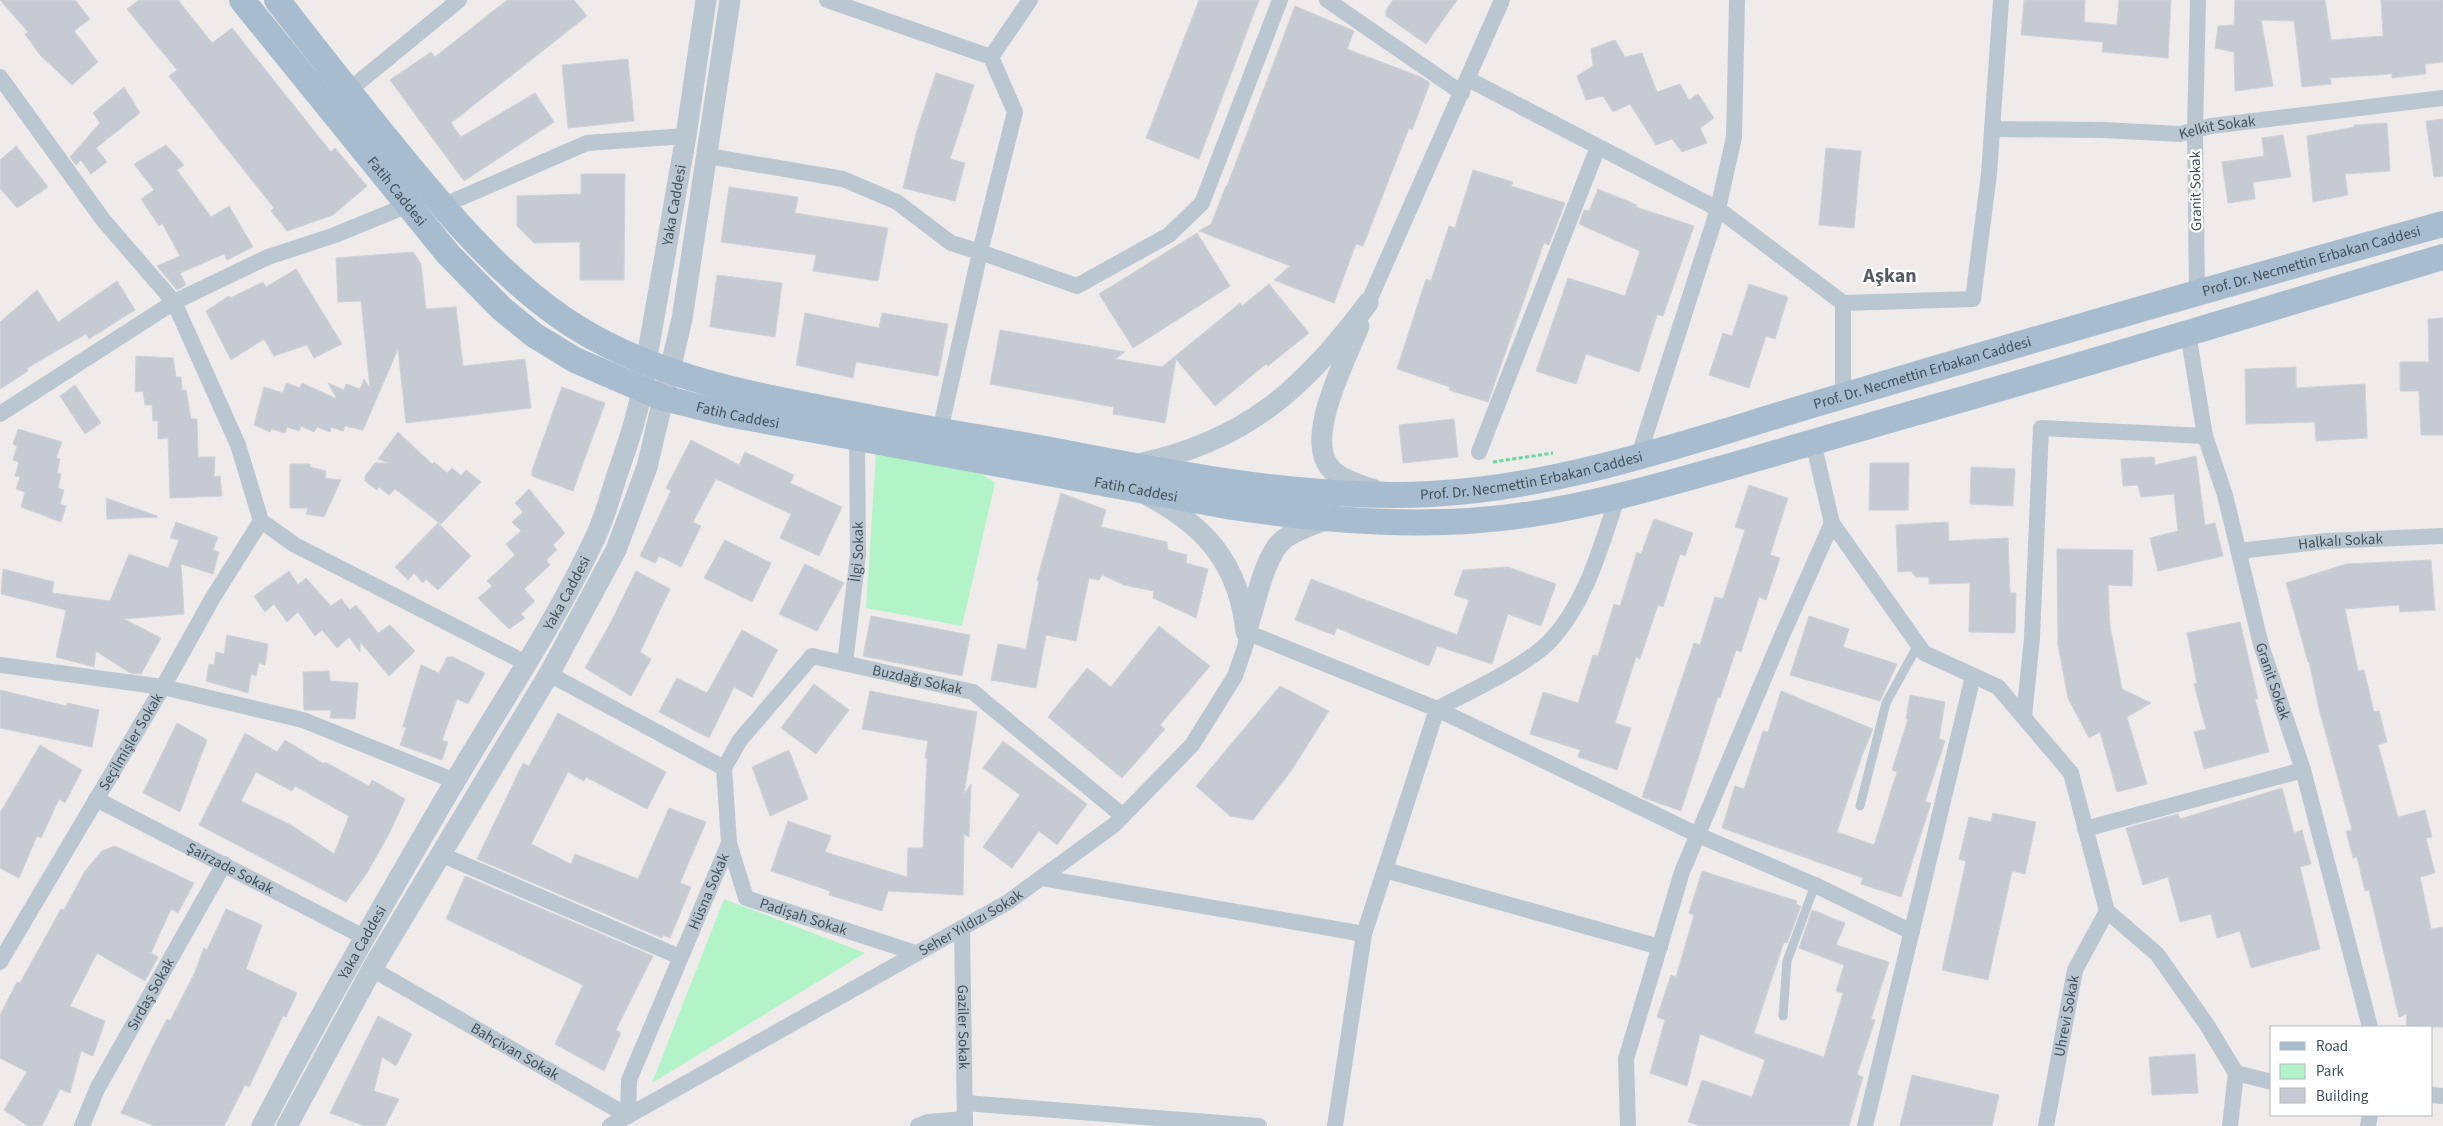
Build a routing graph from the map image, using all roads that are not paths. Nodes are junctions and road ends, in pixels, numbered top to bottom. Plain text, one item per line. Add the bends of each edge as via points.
1 (242, 0) edge
2 (276, 0) edge
3 (459, 0) edge
4 (706, 0) edge
5 (730, 0) edge
6 (827, 0) edge
7 (1030, 0) edge
8 (1280, 0) edge
9 (1327, 0) edge
10 (1502, 0) edge
11 (1737, 0) edge
12 (2001, 0) edge
13 (2198, 0) edge
14 (992, 57) junction
15 (0, 77) edge
16 (1465, 86) junction
17 (348, 91) junction
18 (2443, 98) edge
19 (1992, 129) junction
20 (2195, 130) junction
21 (686, 136) junction
22 (1598, 147) junction
23 (708, 156) junction
24 (408, 205) junction
25 (442, 206) junction
26 (1718, 209) junction
27 (2443, 224) edge
28 (980, 252) junction
29 (2443, 257) edge
30 (2198, 292) junction
31 (174, 302) junction
32 (1368, 302) junction
33 (1843, 303) junction
34 (2188, 333) junction
35 (646, 363) junction
36 (670, 372) junction
37 (653, 394) junction
38 (1843, 396) junction
39 (0, 414) edge
40 (940, 431) junction
41 (2205, 436) junction
42 (857, 439) junction
43 (1813, 442) junction
44 (1479, 452) dead end
45 (1639, 455) junction
46 (1134, 477) junction
47 (1395, 495) junction
48 (1618, 496) junction
49 (1328, 518) junction
50 (261, 521) junction
51 (1394, 522) joint
52 (1832, 523) junction
53 (2443, 536) edge
54 (2240, 551) junction
55 (1246, 632) junction
56 (1918, 645) junction
57 (845, 663) junction
58 (528, 664) junction
59 (0, 665) edge
60 (549, 674) junction
61 (1973, 676) junction
62 (163, 688) junction
63 (1437, 709) junction
64 (2024, 717) junction
65 (724, 768) junction
66 (2303, 770) junction
67 (455, 781) junction
68 (96, 799) junction
69 (1860, 806) dead end
70 (1123, 816) junction
71 (2086, 829) junction
72 (1698, 835) junction
73 (729, 843) junction
74 (440, 854) junction
75 (224, 864) junction
76 (1385, 870) junction
77 (1042, 878) junction
78 (1815, 885) junction
79 (2107, 911) junction
80 (962, 928) junction
81 (1912, 932) junction
82 (1364, 934) junction
83 (364, 938) junction
84 (1660, 947) junction
85 (916, 953) junction
86 (680, 957) junction
87 (0, 962) edge
88 (372, 969) junction
89 (1783, 1016) dead end
90 (2370, 1026) edge
91 (2236, 1073) junction
92 (2270, 1082) edge
93 (965, 1103) junction
94 (628, 1116) junction
95 (965, 1123) edge
96 (1631, 1125) edge
97 (82, 1126) edge
98 (262, 1126) edge
99 (288, 1126) edge
100 (610, 1126) edge
101 (918, 1126) edge
102 (1259, 1126) edge
103 (1335, 1126) edge
104 (1865, 1126) edge
105 (2046, 1126) edge
106 (2230, 1126) edge

1 - 24 main road, Fatih Caddesi
2 - 17 main road, Fatih Caddesi
3 - 17 street
4 - 21 street, Yaka Caddesi
5 - 23 street, Yaka Caddesi
6 - 14 street
7 - 14 street
8 - 28 street via 1202,203 1168,234 1077,286
9 - 16 street
10 - 16 street
11 - 26 street via 1734,137
12 - 19 street
13 - 20 street, Granit Sokak
14 - 28 street via 1015,112
15 - 31 street via 104,221
16 - 22 street
16 - 32 street
17 - 25 main road, Fatih Caddesi
18 - 20 street, Kelkit Sokak
19 - 20 street, Kelkit Sokak via 2180,134
19 - 33 street via 1973,299
20 - 30 street, Granit Sokak
21 - 25 street via 587,143
21 - 35 street, Yaka Caddesi
22 - 26 street
22 - 44 street
23 - 28 street via 843,179 897,202 951,243
23 - 36 street, Yaka Caddesi via 682,319
24 - 31 street via 335,235 268,257
24 - 37 main road, Fatih Caddesi via 471,280 534,335 575,360
25 - 35 main road, Fatih Caddesi via 478,247 534,297 567,321
26 - 33 street
26 - 45 street
27 - 30 main road, Prof. Dr. Necmettin Erbakan Caddesi
28 - 40 street
29 - 34 main road, Prof. Dr. Necmettin Erbakan Caddesi
30 - 38 main road, Prof. Dr. Necmettin Erbakan Caddesi
31 - 39 street
31 - 50 street via 238,444
32 - 46 street via 1341,339 1299,384 1272,406 1210,443
32 - 47 street via 1324,416 1321,447 1328,466 1338,475
33 - 38 street
34 - 41 street, Granit Sokak
34 - 43 main road, Prof. Dr. Necmettin Erbakan Caddesi
35 - 36 main road, Fatih Caddesi
35 - 37 street, Yaka Caddesi
36 - 37 street, Yaka Caddesi
36 - 40 main road, Fatih Caddesi via 791,402
37 - 42 main road, Fatih Caddesi
37 - 58 street, Yaka Caddesi via 628,444 595,539
37 - 60 street, Yaka Caddesi via 647,467 616,550
38 - 45 main road, Prof. Dr. Necmettin Erbakan Caddesi
40 - 46 main road, Fatih Caddesi
41 - 54 street, Granit Sokak
41 - 64 street via 2041,428 2032,638
42 - 46 main road, Fatih Caddesi
42 - 57 street, İlgi Sokak via 858,555
43 - 48 main road, Prof. Dr. Necmettin Erbakan Caddesi
43 - 52 street
45 - 47 main road, Prof. Dr. Necmettin Erbakan Caddesi via 1502,488
46 - 47 main road, Fatih Caddesi
46 - 49 main road, Fatih Caddesi via 1241,508
46 - 55 street via 1202,532 1219,552 1238,590
48 - 51 main road, Prof. Dr. Necmettin Erbakan Caddesi via 1531,514
48 - 63 street via 1584,590 1550,641 1526,660
49 - 51 main road, Fatih Caddesi
49 - 55 street via 1289,536 1277,548 1268,564
50 - 58 street via 295,545
50 - 62 street, Seçilmişler Sokak via 212,599
52 - 56 street
52 - 72 street
53 - 54 street, Halkalı Sokak via 2326,541
54 - 66 street, Granit Sokak via 2261,645
55 - 63 street
55 - 70 street, Seher Yıldızı Sokak via 1246,644 1236,676 1192,745
56 - 61 street via 1924,654
56 - 69 lane via 1886,703
57 - 65 street, Buzdağı Sokak via 812,656 740,740
57 - 70 street, Buzdağı Sokak via 973,692
58 - 67 street, Yaka Caddesi
59 - 62 street
60 - 65 street
60 - 74 street, Yaka Caddesi
61 - 64 street via 1998,687
61 - 81 street
62 - 67 street via 302,720
62 - 68 street, Seçilmişler Sokak
63 - 72 street
63 - 76 street
64 - 71 street via 2071,773
65 - 73 street, Hüsna Sokak
66 - 71 street
66 - 90 street, Granit Sokak
67 - 83 street, Yaka Caddesi
68 - 75 street, Şairzade Sokak
68 - 87 street, Seçilmişler Sokak
70 - 77 street, Seher Yıldızı Sokak
71 - 79 street
72 - 78 street
72 - 84 street via 1682,872
73 - 85 street, Padişah Sokak via 746,898
73 - 86 street, Hüsna Sokak
74 - 86 street
74 - 88 street, Yaka Caddesi
75 - 83 street, Şairzade Sokak
75 - 97 street, Sırdaş Sokak via 97,1089
76 - 82 street
76 - 84 street
77 - 80 street, Seher Yıldızı Sokak
77 - 82 street
78 - 81 street
78 - 89 lane via 1787,961
79 - 91 street via 2157,954
79 - 105 street, Uhrevi Sokak via 2075,970
80 - 85 street, Seher Yıldızı Sokak
80 - 93 street, Gaziler Sokak
81 - 104 street
82 - 103 street
83 - 98 street, Yaka Caddesi
84 - 96 street via 1626,1059
85 - 94 street, Seher Yıldızı Sokak
86 - 94 street, Hüsna Sokak via 629,1080
88 - 94 street, Bahçivan Sokak
88 - 99 street, Yaka Caddesi
91 - 92 street
91 - 106 street
93 - 95 street, Gaziler Sokak
93 - 102 street
94 - 100 street, Seher Yıldızı Sokak
95 - 101 street via 928,1122

